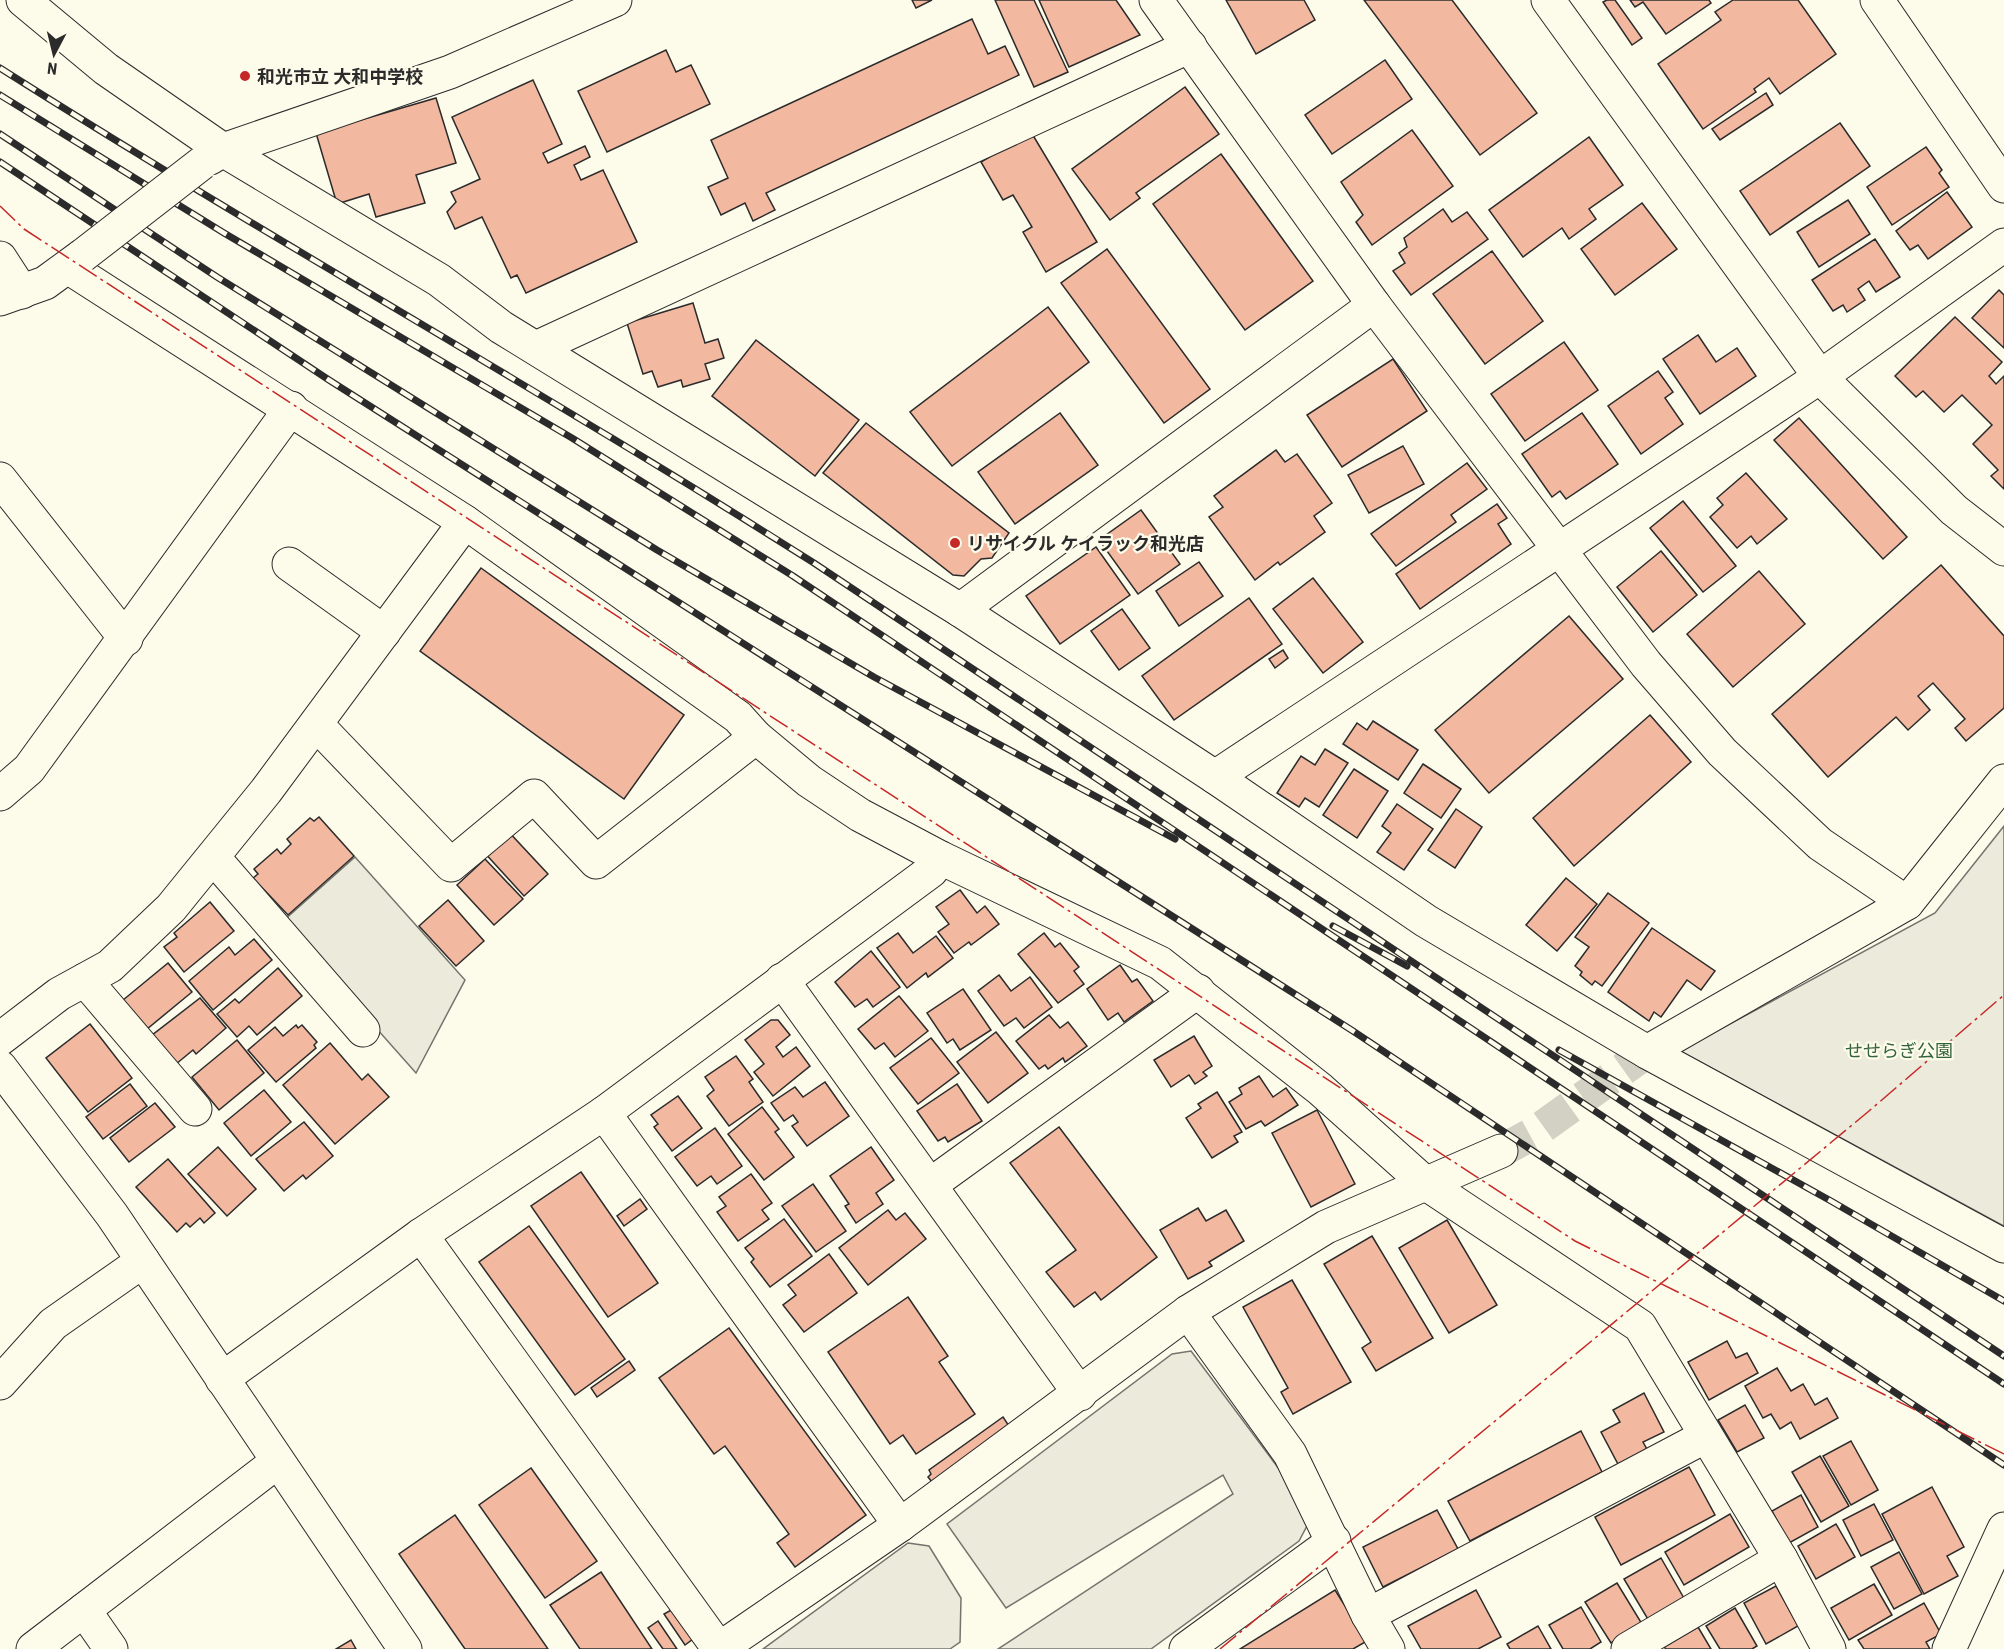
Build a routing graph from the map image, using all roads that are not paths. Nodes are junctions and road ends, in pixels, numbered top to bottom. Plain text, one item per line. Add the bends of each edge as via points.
1 (24, 0) edge
2 (615, 0) edge
3 (1156, 0) edge
4 (1548, 0) edge
5 (1877, 0) edge
6 (1190, 46) junction
7 (213, 156) junction
8 (2004, 186) edge
9 (2004, 245) edge
10 (0, 258) edge
11 (75, 261) junction
12 (11, 296) edge
13 (1374, 305) junction
14 (536, 348) junction
15 (1820, 377) junction
16 (291, 408) junction
17 (0, 480) edge
18 (465, 522) junction
19 (1558, 549) junction
20 (2004, 549) edge
21 (289, 564) dead end
22 (960, 610) junction
23 (384, 632) junction
24 (126, 639) junction
25 (316, 723) junction
26 (756, 737) junction
27 (1215, 777) junction
28 (2004, 781) edge
29 (0, 794) edge
30 (213, 857) junction
31 (941, 858) junction
32 (1907, 903) junction
33 (85, 980) junction
34 (782, 980) junction
35 (1198, 991) junction
36 (363, 1030) dead end
37 (0, 1039) edge
38 (1647, 1052) junction
39 (0, 1067) edge
40 (195, 1109) dead end
41 (604, 1113) junction
42 (1501, 1151) tunnel mouth
43 (1425, 1183) junction
44 (930, 1185) junction
45 (421, 1235) junction
46 (2004, 1246) edge
47 (143, 1261) junction
48 (1188, 1312) junction
49 (222, 1379) junction
50 (0, 1383) edge
51 (1080, 1394) junction
52 (1706, 1436) junction
53 (278, 1462) junction
54 (900, 1525) junction
55 (2004, 1528) edge
56 (1334, 1541) junction
57 (1781, 1559) junction
58 (84, 1610) junction
59 (1368, 1615) junction
60 (33, 1649) edge
61 (111, 1649) edge
62 (405, 1649) edge
63 (719, 1649) edge
64 (1186, 1649) edge
65 (1388, 1649) edge
66 (1628, 1649) edge
67 (1828, 1649) edge
68 (1950, 1649) edge

1 - 7 street
2 - 7 street via 450,72
3 - 6 street
4 - 15 street
5 - 8 street
6 - 13 street
6 - 14 street
7 - 11 street, bridge
7 - 14 street via 439,280
9 - 15 street
10 - 12 street
11 - 12 street via 45,282
11 - 16 street
13 - 19 street
13 - 22 street
14 - 22 street
15 - 19 street
15 - 20 street via 1954,510
16 - 18 street
16 - 24 street
17 - 24 street
18 - 23 street
18 - 26 street via 738,717
19 - 27 street
19 - 32 street via 1646,664 1722,752 1820,844
21 - 23 street
22 - 27 street
23 - 25 street
24 - 29 street via 29,769
25 - 26 street via 451,865 534,796 596,862
25 - 30 street
26 - 31 street via 809,781 860,815
27 - 38 street via 1426,921
28 - 32 street
30 - 33 street via 164,916 110,966
30 - 36 street
31 - 34 street via 931,871
31 - 35 street via 1160,963
32 - 38 street
33 - 37 street via 59,994
33 - 40 street
34 - 41 street
34 - 44 street
35 - 43 street via 1320,1089
35 - 44 street
38 - 46 street
39 - 47 street
41 - 45 street
41 - 54 street
42 - 43 street
43 - 48 street via 1326,1227
43 - 52 street via 1640,1326
44 - 51 street
45 - 49 street
45 - 63 street
47 - 49 street
47 - 50 street via 53,1324
48 - 51 street
48 - 56 street via 1290,1454
49 - 53 street
51 - 54 street
52 - 57 street
52 - 59 street
53 - 58 street
53 - 62 street
54 - 63 street
55 - 68 street
56 - 59 street
56 - 64 street
57 - 66 street
57 - 67 street
58 - 60 street
58 - 61 street
59 - 65 street

